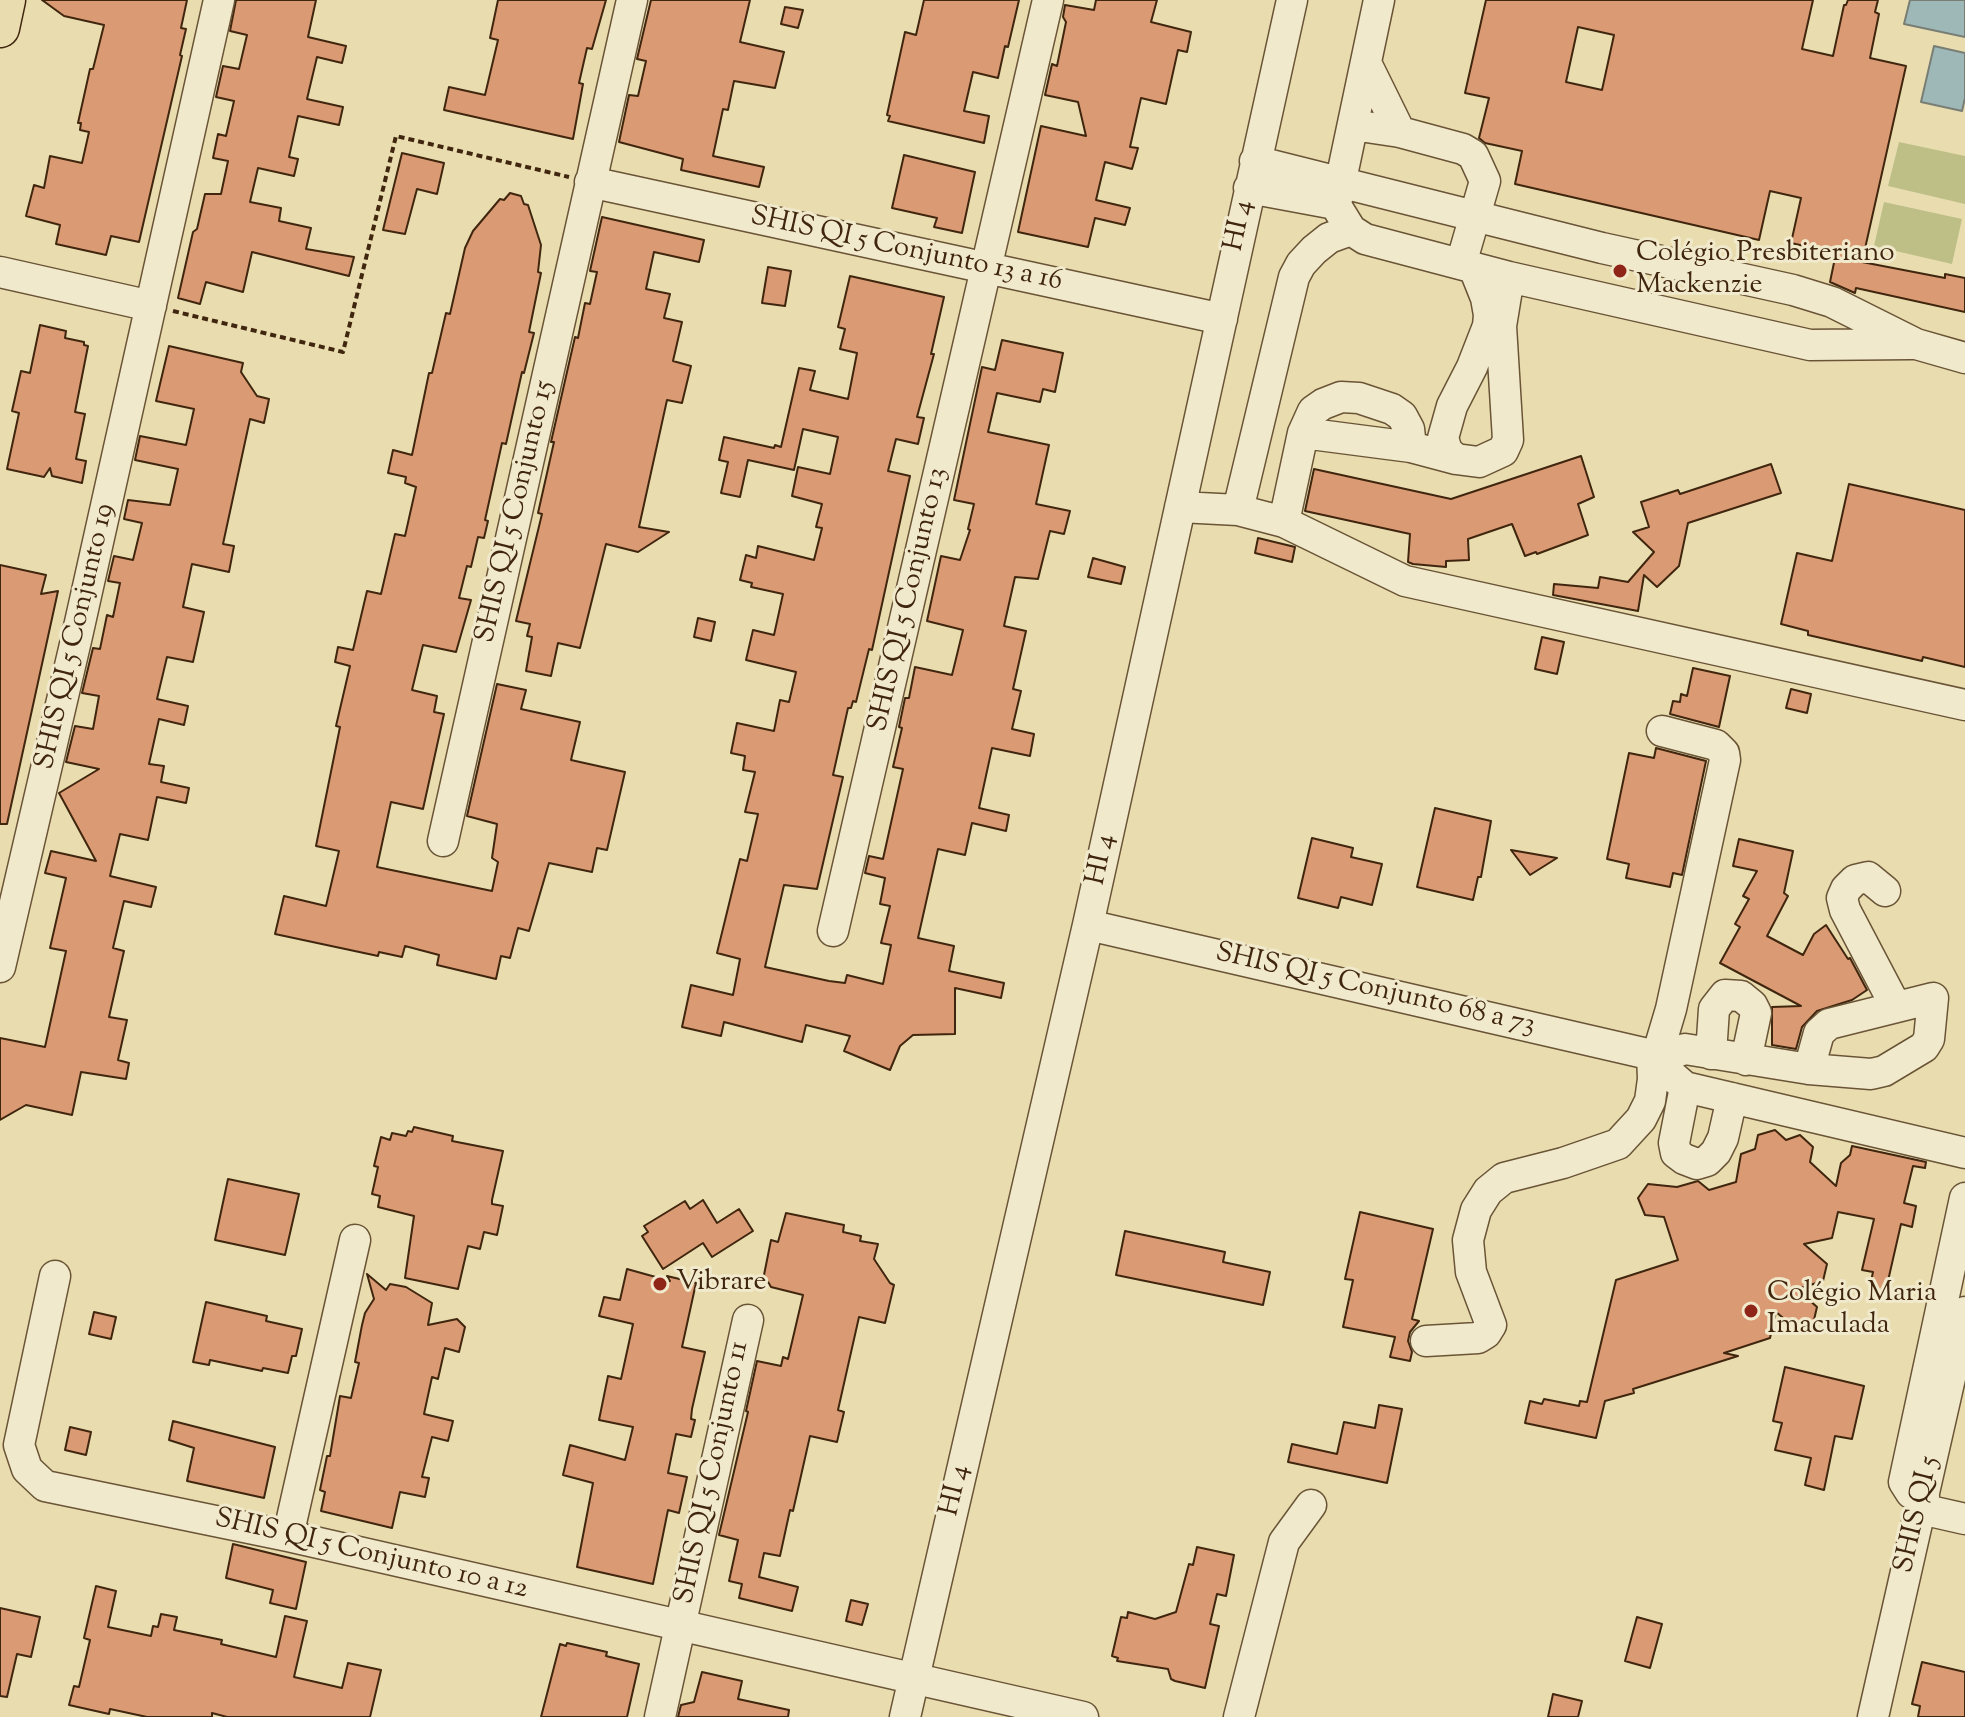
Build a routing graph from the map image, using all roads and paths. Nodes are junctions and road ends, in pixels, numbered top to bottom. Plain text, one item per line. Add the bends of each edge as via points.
1 (6, 0) edge
2 (219, 0) edge
3 (632, 0) edge
4 (1048, 0) edge
5 (1292, 0) edge
6 (1379, 0) edge
7 (0, 28) edge
8 (1366, 63) junction
9 (1353, 125) junction
10 (1400, 132) junction
11 (1252, 174) junction
12 (590, 182) junction
13 (1343, 205) junction
14 (1474, 216) junction
15 (1548, 234) junction
16 (1468, 266) junction
17 (986, 269) junction
18 (0, 272) edge
19 (1522, 280) junction
20 (1832, 302) junction
21 (151, 306) junction
22 (1222, 319) junction
23 (1494, 326) junction
24 (1916, 344) junction
25 (1810, 345) junction
26 (1965, 358) edge
27 (1303, 433) junction
28 (1411, 447) junction
29 (1456, 459) junction
30 (1180, 507) junction
31 (1238, 510) junction
32 (1284, 522) junction
33 (1965, 705) edge
34 (1662, 731) dead end
35 (443, 841) dead end
36 (1885, 891) dead end
37 (1088, 925) junction
38 (833, 931) dead end
39 (0, 967) edge
40 (1896, 1007) junction
41 (1711, 1054) junction
42 (1657, 1056) junction
43 (1746, 1060) junction
44 (1809, 1069) junction
45 (1685, 1087) junction
46 (1732, 1098) junction
47 (1965, 1153) edge
48 (1965, 1198) edge
49 (355, 1240) dead end
50 (55, 1276) dead end
51 (1965, 1312) edge
52 (748, 1320) dead end
53 (1426, 1341) dead end
54 (1922, 1503) junction
55 (1311, 1505) dead end
56 (1965, 1519) edge
57 (288, 1536) junction
58 (681, 1626) junction
59 (913, 1677) junction
60 (1039, 1712) edge
61 (660, 1717) edge
62 (905, 1717) edge
63 (1083, 1717) edge
64 (1239, 1717) edge
65 (1873, 1717) edge

1 - 7 main road
2 - 21 street, SHIS QI 5 Conjunto 19
3 - 12 street, SHIS QI 5 Conjunto 15
4 - 17 street, SHIS QI 5 Conjunto 13
5 - 11 street, HI 4
6 - 8 street
8 - 9 street
8 - 10 street
9 - 10 street
9 - 13 street
10 - 14 street via 1473,155 1485,181
11 - 13 street
11 - 22 street, HI 4
12 - 17 street, SHIS QI 5 Conjunto 13 a 16
12 - 21 path via 396,136 343,352
12 - 35 street, SHIS QI 5 Conjunto 15
13 - 14 street
13 - 16 street via 1365,239
13 - 31 street via 1329,238 1294,277
14 - 15 street
14 - 16 street
15 - 19 street
15 - 20 street
16 - 19 street
16 - 23 street
17 - 22 street, SHIS QI 5 Conjunto 13 a 16
17 - 38 street, SHIS QI 5 Conjunto 13
18 - 21 street
19 - 23 street
19 - 25 street
20 - 24 street
20 - 25 street via 1834,321
21 - 39 street, SHIS QI 5 Conjunto 19
22 - 30 street, HI 4
23 - 29 street via 1452,406 1443,438
23 - 29 street via 1508,440 1503,451 1489,459
24 - 25 street
24 - 26 street
27 - 28 street
27 - 28 street via 1313,411 1323,404 1359,398 1402,416
27 - 32 street
28 - 29 street
30 - 31 street
30 - 37 street, HI 4
31 - 32 street
32 - 33 street via 1405,581
34 - 42 street via 1716,745 1725,760
36 - 40 street via 1868,877 1855,880 1842,898
37 - 42 street, SHIS QI 5 Conjunto 68 a 73
37 - 59 street, HI 4
40 - 44 street via 1829,1024 1819,1033
40 - 44 street via 1933,998 1929,1039 1914,1055 1871,1074
41 - 42 street via 1685,1049
41 - 43 street
41 - 43 street via 1714,1009 1725,995 1741,996 1756,1013
42 - 45 street
42 - 53 street via 1650,1101 1618,1144 1504,1178 1488,1191 1468,1240 1471,1272 1491,1325 1478,1338
43 - 44 street
45 - 46 street
45 - 46 street via 1674,1143 1676,1153 1697,1164 1716,1152
46 - 47 street
48 - 54 street via 1904,1482
49 - 57 street
50 - 57 street, SHIS QI 5 Conjunto 10 a 12 via 19,1445 34,1478 45,1486
51 - 54 street, SHIS QI 5
52 - 58 street, SHIS QI 5 Conjunto 11
54 - 56 street
54 - 65 street, SHIS QI 5
55 - 64 street via 1284,1542
57 - 58 street, SHIS QI 5 Conjunto 10 a 12
58 - 59 street, SHIS QI 5 Conjunto 10 a 12
58 - 61 street, SHIS QI 5 Conjunto 11
59 - 60 street, SHIS QI 5 Conjunto 10 a 12
59 - 62 street, HI 4
60 - 63 street, SHIS QI 5 Conjunto 10 a 12

